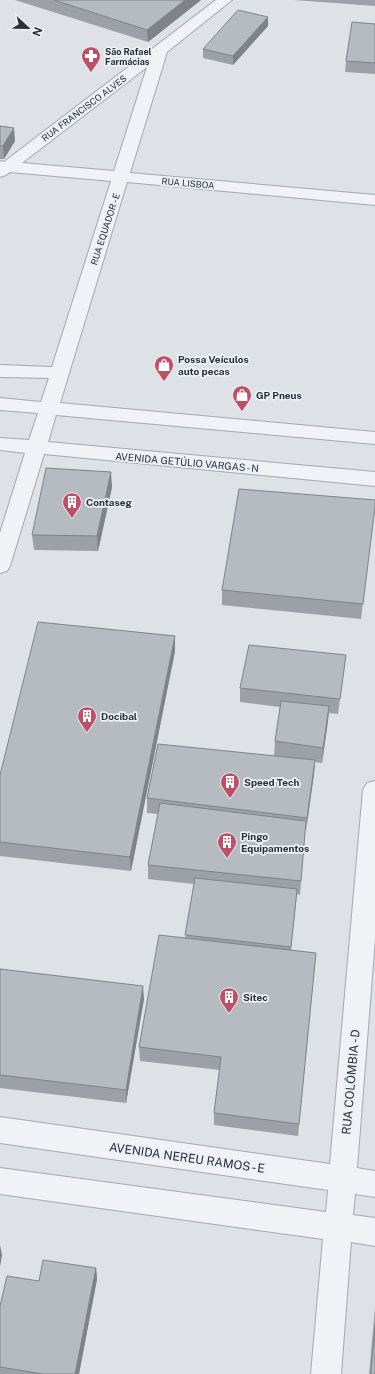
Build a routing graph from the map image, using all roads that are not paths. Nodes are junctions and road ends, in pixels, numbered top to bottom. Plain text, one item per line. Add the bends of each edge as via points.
1 (225, 0) edge
2 (191, 8) dead end
3 (207, 13) junction
4 (160, 49) junction
5 (2, 168) edge
6 (122, 177) junction
7 (375, 200) edge
8 (0, 371) edge
9 (59, 373) junction
10 (0, 404) edge
11 (48, 408) junction
12 (375, 438) edge
13 (0, 444) edge
14 (37, 448) junction
15 (375, 479) edge
16 (0, 566) edge
17 (375, 790) edge
18 (0, 1130) edge
19 (343, 1180) junction
20 (0, 1181) edge
21 (375, 1184) edge
22 (338, 1227) junction
23 (375, 1232) edge
24 (326, 1374) edge

1 - 3 street, RUA FRANCISCO ALVES
2 - 3 street
3 - 4 street, RUA FRANCISCO ALVES
4 - 5 street, RUA FRANCISCO ALVES
4 - 6 street, RUA EQUADOR - E
5 - 6 street, RUA LISBOA
6 - 7 street, RUA LISBOA
6 - 9 street, RUA EQUADOR - E
8 - 9 street
9 - 11 street, RUA EQUADOR - E
10 - 11 street
11 - 12 street
11 - 14 street, RUA EQUADOR - E
13 - 14 street, AVENIDA GETÚLIO VARGAS - N
14 - 15 street, AVENIDA GETÚLIO VARGAS - N
14 - 16 street, RUA EQUADOR - E
17 - 19 street, RUA COLÔMBIA - D
18 - 19 street, AVENIDA NEREU RAMOS - E
19 - 21 street, AVENIDA NEREU RAMOS - E
19 - 22 street, RUA COLÔMBIA - D
20 - 22 street
22 - 23 street
22 - 24 street, RUA COLÔMBIA - D

